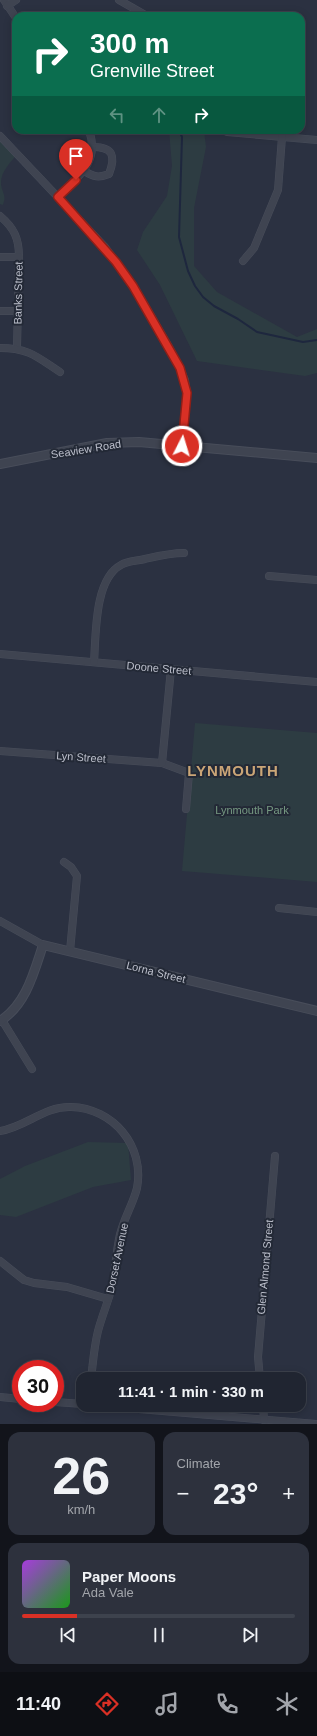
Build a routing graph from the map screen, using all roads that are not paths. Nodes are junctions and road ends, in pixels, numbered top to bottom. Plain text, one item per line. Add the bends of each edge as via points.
1 (16, 0) edge
2 (119, 0) edge
3 (6, 3) edge
4 (12, 12) edge
5 (140, 12) edge
6 (89, 134) edge
7 (249, 134) edge
8 (0, 136) edge
9 (282, 137) junction
10 (317, 140) edge
11 (93, 147) junction
12 (84, 171) junction
13 (58, 197) junction
14 (0, 216) edge
15 (19, 256) junction
16 (0, 257) edge
17 (243, 261) dead end
18 (0, 310) edge
19 (17, 311) junction
20 (0, 348) edge
21 (17, 348) junction
22 (60, 372) dead end
23 (182, 446) junction
24 (317, 458) edge
25 (0, 464) edge
26 (184, 553) dead end
27 (269, 576) dead end
28 (317, 580) edge
29 (0, 654) edge
30 (94, 662) junction
31 (171, 669) junction
32 (317, 682) edge
33 (0, 751) edge
34 (162, 763) junction
35 (186, 809) dead end
36 (64, 862) dead end
37 (279, 908) dead end
38 (317, 912) edge
39 (0, 921) edge
40 (43, 945) junction
41 (70, 951) junction
42 (317, 1011) edge
43 (1, 1020) edge
44 (32, 1070) dead end
45 (0, 1131) edge
46 (275, 1156) dead end
47 (0, 1261) edge
48 (108, 1299) junction
49 (92, 1372) edge
50 (259, 1372) edge
51 (0, 1397) edge
52 (12, 1398) edge
53 (64, 1403) edge
54 (76, 1404) edge
55 (172, 1412) edge
56 (263, 1412) edge
57 (264, 1420) junction
58 (316, 1424) edge

1 - 3 street
2 - 5 street
3 - 4 street
6 - 11 street
7 - 9 street
8 - 13 street
9 - 10 street
9 - 17 street via 278,190 254,248
11 - 12 street via 89,164
11 - 12 street via 102,147 113,157 109,174 100,178
12 - 13 street
13 - 23 street via 116,262 133,286 180,368 187,393
14 - 15 street via 16,236
15 - 16 street, Banks Street
15 - 19 street, Banks Street
18 - 19 street
19 - 21 street, Banks Street
20 - 21 street
21 - 22 street via 32,354
23 - 24 street, Seaview Road
23 - 25 street, Seaview Road via 139,442 107,443
26 - 30 street via 170,553 121,565 111,574 100,599
27 - 28 street
29 - 30 street, Doone Street
30 - 31 street, Doone Street
31 - 32 street, Doone Street
31 - 34 street
33 - 34 street, Lyn Street
34 - 35 street, Lyn Street via 189,773
36 - 41 street via 77,876
37 - 38 street
39 - 40 street, Lorna Street
40 - 41 street, Lorna Street
40 - 43 street via 25,992 17,1006
41 - 42 street, Lorna Street
43 - 44 street
45 - 48 street, Dorset Avenue via 20,1125 51,1110 80,1107 111,1120 129,1140 138,1164 137,1187 120,1231 112,1288
46 - 50 street, Glen Almond Street via 258,1357
47 - 48 street via 24,1280 67,1287
48 - 49 street, Dorset Avenue via 96,1340
51 - 52 street
53 - 54 street
55 - 57 street
56 - 57 street
57 - 58 street

